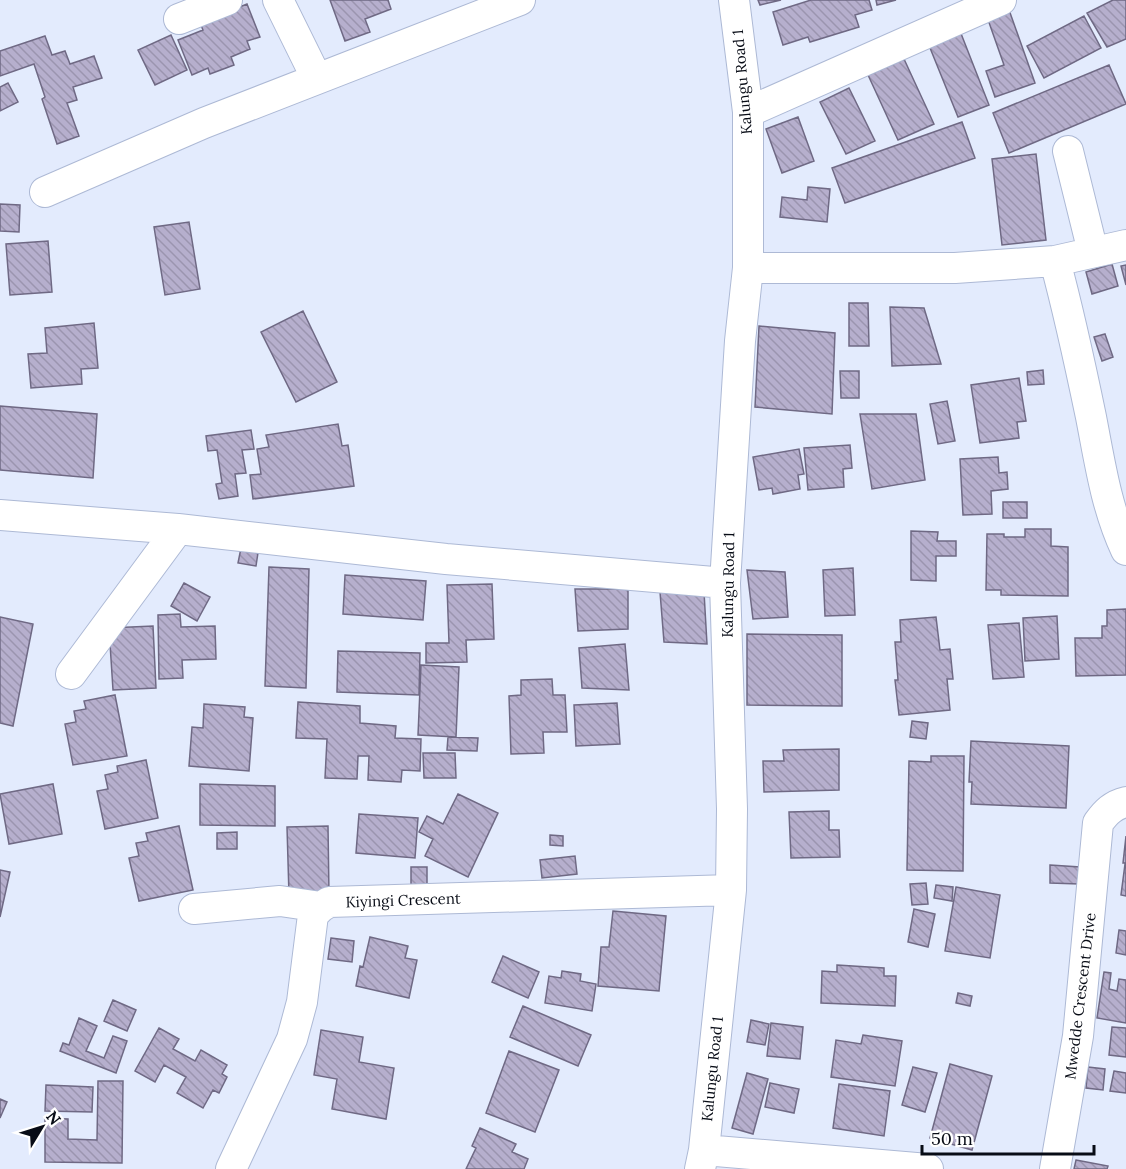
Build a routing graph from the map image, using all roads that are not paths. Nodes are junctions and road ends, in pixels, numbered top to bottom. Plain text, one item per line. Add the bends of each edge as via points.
1 (227, 0) edge
2 (278, 0) edge
3 (520, 0) edge
4 (734, 0) edge
5 (1001, 0) edge
6 (179, 19) dead end
7 (317, 79) junction
8 (748, 112) junction
9 (1068, 151) dead end
10 (45, 192) dead end
11 (1126, 245) edge
12 (1093, 252) junction
13 (1054, 261) junction
14 (748, 268) junction
15 (0, 515) edge
16 (178, 529) junction
17 (1126, 550) edge
18 (725, 583) junction
19 (71, 674) dead end
20 (1126, 802) edge
21 (731, 890) junction
22 (321, 907) junction
23 (195, 909) dead end
24 (702, 1159) edge
25 (231, 1169) edge
26 (928, 1169) edge
27 (1055, 1169) edge

1 - 6 street
2 - 7 street
3 - 7 street
4 - 8 street, Kalungu Road 1
5 - 8 street
7 - 10 street
8 - 14 street, Kalungu Road 1
9 - 12 street
11 - 12 street
12 - 13 street
13 - 14 street via 955,268
13 - 17 street via 1071,320 1103,488
14 - 18 street, Kalungu Road 1
15 - 16 street
16 - 18 street via 446,559
16 - 19 street
18 - 21 street, Kalungu Road 1
20 - 27 street, Mwedde Crescent Drive via 1106,812 1098,823 1078,1036
21 - 22 street, Kiyingi Crescent via 329,902
21 - 24 street, Kalungu Road 1
22 - 23 street, Kiyingi Crescent via 280,901
22 - 25 street via 313,915 302,1002 292,1039
24 - 26 street

